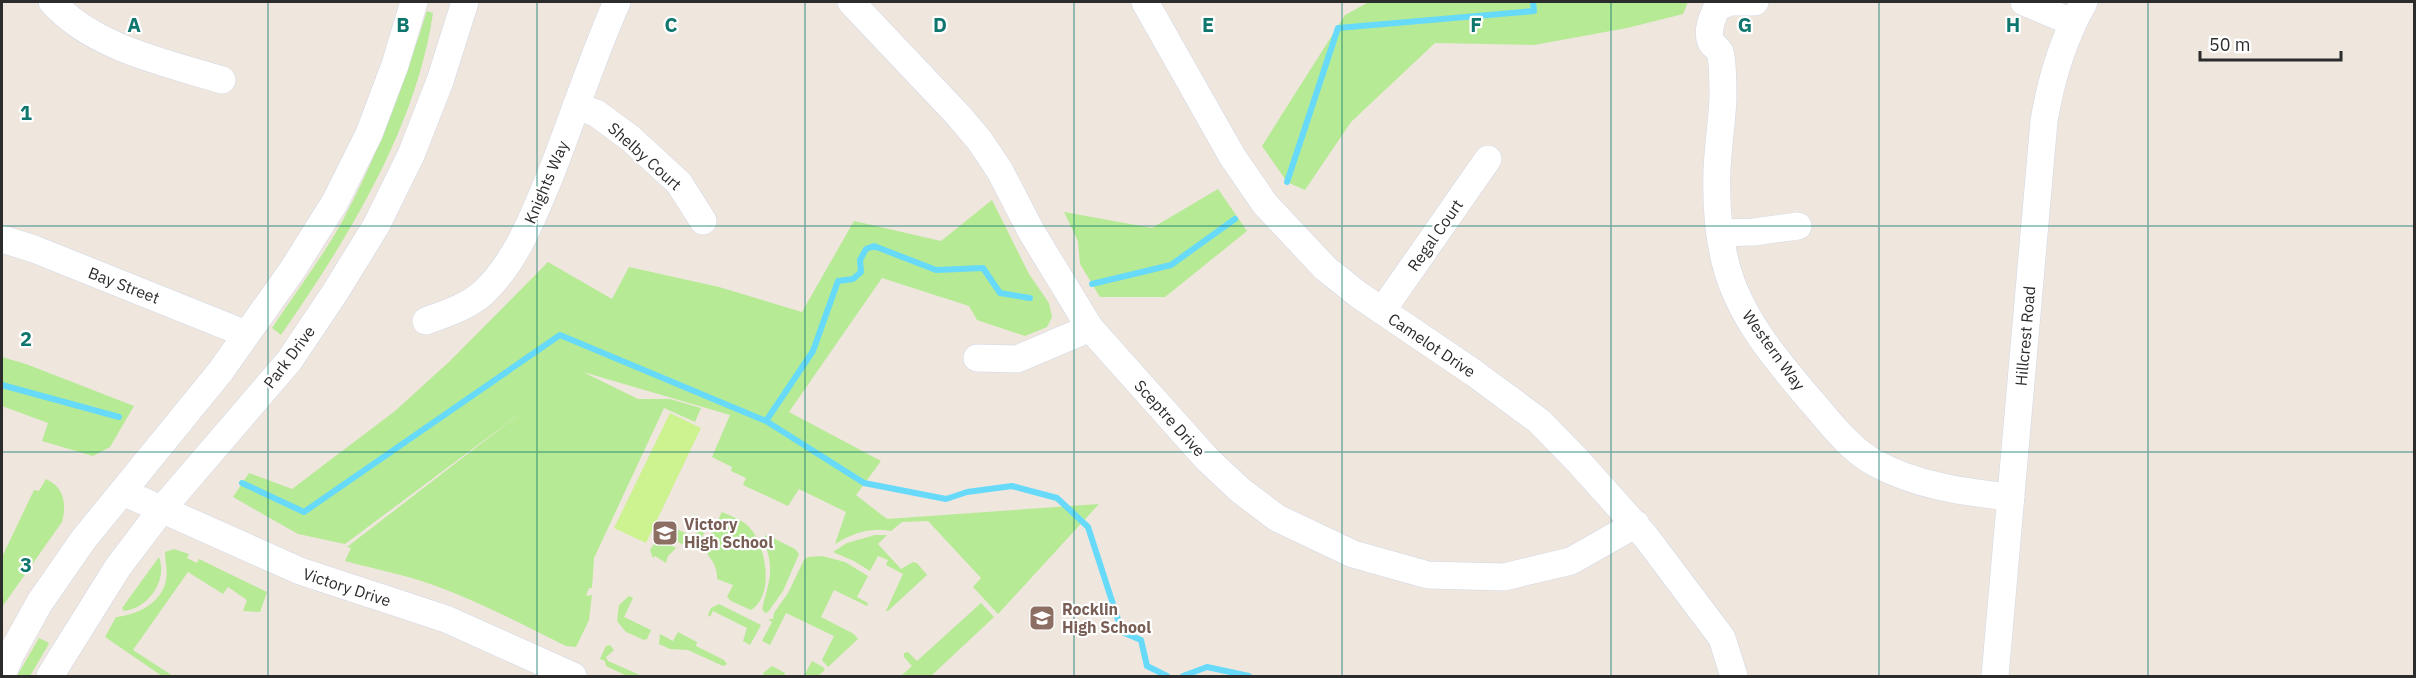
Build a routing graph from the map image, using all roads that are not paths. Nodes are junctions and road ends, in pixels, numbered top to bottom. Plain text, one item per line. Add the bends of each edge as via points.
1 (52, 2) edge
2 (414, 2) edge
3 (465, 2) edge
4 (617, 2) edge
5 (850, 2) edge
6 (1145, 2) edge
7 (1755, 2) edge
8 (2024, 2) edge
9 (2078, 12) edge
10 (222, 80) dead end
11 (576, 105) junction
12 (1488, 159) dead end
13 (703, 221) dead end
14 (1798, 226) dead end
15 (1720, 233) junction
16 (2, 239) edge
17 (1382, 311) junction
18 (426, 321) dead end
19 (1090, 328) junction
20 (246, 334) junction
21 (977, 358) dead end
22 (123, 492) junction
23 (2011, 497) junction
24 (162, 509) junction
25 (1636, 524) junction
26 (2, 676) edge
27 (50, 676) edge
28 (573, 676) edge
29 (1734, 676) edge
30 (1995, 676) edge

1 - 10 street via 92,34 142,55
2 - 20 street via 369,134 340,192 293,269
3 - 24 street, Park Drive via 411,155 376,226 289,361
4 - 11 street, Knights Way
5 - 19 street, Sceptre Drive via 980,141
6 - 17 street, Camelot Drive via 1232,156 1265,204 1325,268
7 - 15 street, Western Way via 1731,2 1718,7 1709,32 1711,42 1720,52 1723,97 1717,172
8 - 9 street
9 - 23 street, Hillcrest Road via 2056,66 2044,121
11 - 13 street, Shelby Court via 596,113 630,138 679,183
11 - 18 street, Knights Way via 541,197 518,248 501,274 481,295
12 - 17 street, Regal Court
14 - 15 street
15 - 23 street, Western Way via 1733,288 1755,329 1786,372 1853,446 1874,462 1919,482
16 - 20 street, Bay Street
17 - 25 street, Camelot Drive via 1539,421
19 - 21 street via 1017,359
19 - 25 street, Sceptre Drive via 1240,490 1277,518 1353,554 1428,575 1504,577 1571,561
20 - 22 street
22 - 24 street, Victory Drive
22 - 26 street via 83,540 40,602
23 - 30 street, Hillcrest Road
24 - 27 street, Park Drive via 118,567
24 - 28 street, Victory Drive via 300,571 446,619
25 - 29 street, Camelot Drive via 1722,638

